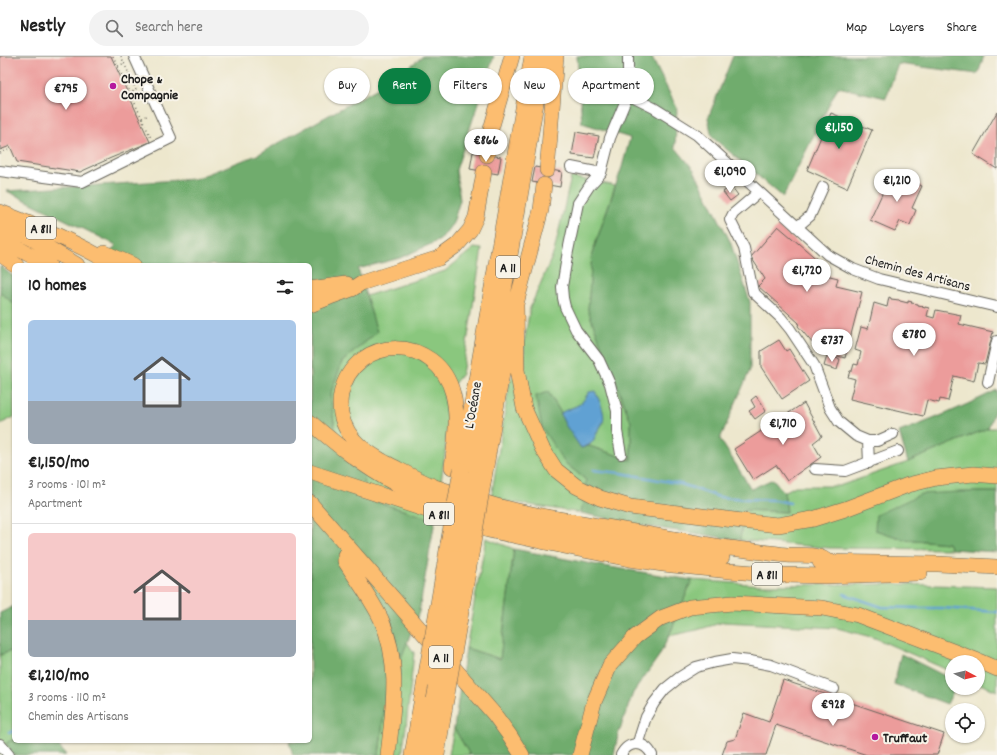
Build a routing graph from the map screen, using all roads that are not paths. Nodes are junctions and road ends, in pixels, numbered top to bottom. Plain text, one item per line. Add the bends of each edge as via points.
1 (134, 56) edge
2 (512, 56) edge
3 (532, 56) edge
4 (544, 56) edge
5 (556, 56) edge
6 (628, 56) edge
7 (628, 68) edge
8 (624, 104) edge
9 (646, 104) edge
10 (487, 155) dead end
11 (571, 167) dead end
12 (546, 170) dead end
13 (0, 171) edge
14 (484, 172) dead end
15 (601, 173) junction
16 (544, 185) dead end
17 (823, 187) dead end
18 (759, 192) junction
19 (0, 212) edge
20 (0, 223) edge
21 (797, 227) junction
22 (0, 239) edge
23 (82, 247) junction
24 (0, 254) edge
25 (13, 263) edge
26 (45, 263) edge
27 (74, 263) edge
28 (110, 263) edge
29 (129, 263) edge
30 (361, 283) junction
31 (312, 289) edge
32 (312, 304) edge
33 (516, 304) junction
34 (997, 307) edge
35 (997, 341) edge
36 (988, 382) dead end
37 (312, 424) edge
38 (893, 434) dead end
39 (868, 441) junction
40 (898, 451) dead end
41 (622, 454) dead end
42 (869, 462) junction
43 (312, 465) edge
44 (815, 469) dead end
45 (312, 473) edge
46 (467, 473) junction
47 (997, 476) edge
48 (341, 482) junction
49 (312, 509) edge
50 (312, 509) edge
51 (460, 546) junction
52 (345, 555) junction
53 (828, 562) junction
54 (997, 567) edge
55 (997, 575) edge
56 (449, 614) junction
57 (997, 669) edge
58 (834, 688) dead end
59 (439, 703) junction
60 (638, 743) junction
61 (0, 744) edge
62 (9, 755) edge
63 (388, 755) edge
64 (412, 755) edge
65 (424, 755) edge
66 (437, 755) edge
67 (512, 755) edge
68 (522, 755) edge
69 (580, 755) edge
70 (621, 755) edge
71 (652, 755) edge

1 - 13 street via 171,138 82,182
2 - 10 highway via 491,129
3 - 46 highway, L’Océane / A 11
4 - 46 highway, L’Océane / A 11
5 - 12 highway
6 - 7 street
8 - 15 street via 610,138
9 - 18 street, Chemin des Artisans via 697,135
11 - 15 street
14 - 30 highway via 476,217 470,230 457,245 439,258
15 - 41 street via 578,203 562,287 565,307 576,330 599,360 610,384 617,411 617,430
16 - 33 highway
17 - 21 street via 810,216
18 - 21 street, Chemin des Artisans
18 - 39 street via 733,214 730,220 744,248 753,292 781,318 814,365 830,408 839,422 856,436
19 - 23 highway, A 811
20 - 27 highway
21 - 34 street, Chemin des Artisans via 828,255 853,269 879,279
22 - 26 highway
23 - 28 highway, A 811
23 - 29 highway via 89,245
24 - 25 highway
30 - 31 highway
30 - 32 highway
33 - 46 highway via 508,339
33 - 47 highway via 517,370 524,408 542,448 556,470 576,486 600,498 630,507 778,525 813,519 908,485 936,478 973,474
35 - 36 street
37 - 53 highway, A 811 via 362,463 395,484 435,500 506,520 600,540 663,549 761,560
38 - 39 street via 877,442
39 - 42 street
40 - 42 street
42 - 44 street via 845,471
43 - 48 highway via 334,475
45 - 48 highway, A 811
46 - 51 highway, L’Océane / A 11, bridge
46 - 51 highway, L’Océane / A 11, bridge via 456,498
46 - 53 highway via 456,432 453,392 444,373 436,364 416,352 395,348 375,352 359,362 345,380 340,402 341,416 347,430 356,442 373,455 418,480 491,504 536,515 713,546 819,557
48 - 55 highway, A 811 via 488,530 663,564 730,571 825,576 937,572
49 - 52 highway
50 - 68 highway via 494,714
51 - 56 highway, L’Océane / A 11
52 - 63 highway via 345,561 381,619 389,645 395,689
52 - 67 highway via 494,728
53 - 54 highway, A 811
56 - 59 highway, L’Océane / A 11, bridge
56 - 64 highway, L’Océane / A 11, bridge via 425,680
57 - 69 highway via 858,615 822,608 732,603 690,607 661,618 635,637 610,665 594,702
58 - 60 street via 771,665 750,661 732,660 696,667 665,689 654,703 646,717
59 - 65 highway, L’Océane / A 11
59 - 66 highway
60 - 70 street via 623,750
60 - 71 street
61 - 62 street

